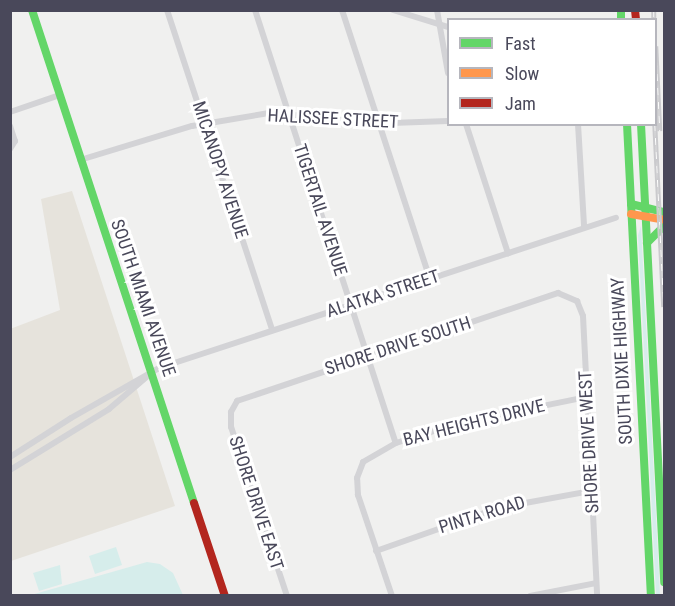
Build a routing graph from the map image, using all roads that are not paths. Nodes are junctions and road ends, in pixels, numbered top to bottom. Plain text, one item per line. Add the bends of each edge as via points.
1 (32, 10) edge
2 (167, 10) edge
3 (255, 10) edge
4 (342, 10) edge
5 (393, 10) edge
6 (437, 10) edge
7 (437, 24) junction
8 (447, 27) edge
9 (447, 69) edge
10 (60, 96) junction
11 (10, 112) edge
12 (288, 113) junction
13 (447, 121) edge
14 (378, 122) junction
15 (204, 123) junction
16 (10, 126) edge
17 (467, 126) edge
18 (578, 126) edge
19 (627, 126) edge
20 (641, 126) edge
21 (10, 149) edge
22 (80, 160) junction
23 (631, 204) junction
24 (645, 210) junction
25 (632, 214) junction
26 (664, 214) edge
27 (616, 218) dead end
28 (584, 226) junction
29 (664, 226) edge
30 (647, 243) junction
31 (508, 253) junction
32 (430, 279) junction
33 (568, 295) joint
34 (352, 305) junction
35 (272, 330) junction
36 (369, 356) junction
37 (151, 373) junction
38 (587, 397) junction
39 (232, 409) joint
40 (70, 418) junction
41 (79, 425) junction
42 (396, 443) junction
43 (24, 449) junction
44 (10, 457) edge
45 (26, 462) junction
46 (10, 470) edge
47 (591, 491) junction
48 (376, 551) junction
49 (664, 582) edge
50 (596, 583) junction
51 (225, 596) edge
52 (287, 596) edge
53 (392, 596) edge
54 (530, 596) edge
55 (597, 596) edge
56 (651, 596) edge

1 - 10 main road, SOUTH MIAMI AVENUE
2 - 15 street, MICANOPY AVENUE
3 - 12 street, TIGERTAIL AVENUE
4 - 14 street
5 - 7 street
6 - 7 street
7 - 8 street
7 - 9 street
10 - 11 street
10 - 22 main road, SOUTH MIAMI AVENUE
12 - 14 street, HALISSEE STREET
12 - 15 street, HALISSEE STREET
12 - 34 street, TIGERTAIL AVENUE
13 - 14 street, HALISSEE STREET
14 - 32 street
15 - 22 street, HALISSEE STREET
15 - 35 street, MICANOPY AVENUE
16 - 21 street via 15,141
17 - 31 street
18 - 28 street
19 - 23 main road, SOUTH DIXIE HIGHWAY
20 - 24 main road, SOUTH DIXIE HIGHWAY
22 - 37 main road, SOUTH MIAMI AVENUE
23 - 24 main road
23 - 25 main road, SOUTH DIXIE HIGHWAY
24 - 25 main road
24 - 26 main road
24 - 30 main road, SOUTH DIXIE HIGHWAY
25 - 56 main road, SOUTH DIXIE HIGHWAY
27 - 28 street, ALATKA STREET
28 - 31 street, ALATKA STREET
29 - 30 main road
30 - 49 main road, SOUTH DIXIE HIGHWAY
31 - 32 street, ALATKA STREET
32 - 34 street, ALATKA STREET
33 - 36 street, SHORE DRIVE SOUTH via 552,294
33 - 38 street, SHORE DRIVE WEST via 580,305 583,316
34 - 35 street, ALATKA STREET
34 - 36 street, TIGERTAIL AVENUE
35 - 37 street, ALATKA STREET
36 - 39 street, SHORE DRIVE SOUTH via 249,395
36 - 42 street, TIGERTAIL AVENUE
37 - 40 street
37 - 41 street via 115,404
37 - 51 main road, SOUTH MIAMI AVENUE
38 - 42 street, BAY HEIGHTS DRIVE via 486,416
38 - 47 street, SHORE DRIVE WEST
39 - 52 street, SHORE DRIVE EAST via 231,427
40 - 41 street
40 - 43 street
41 - 45 street
42 - 48 street, BAY HEIGHTS DRIVE via 368,457 358,472 358,495
43 - 44 street
43 - 45 street
45 - 46 street
47 - 48 street, PINTA ROAD via 498,508
47 - 50 street, SHORE DRIVE WEST
48 - 53 street, BAY HEIGHTS DRIVE
50 - 54 street
50 - 55 street, SHORE DRIVE WEST

